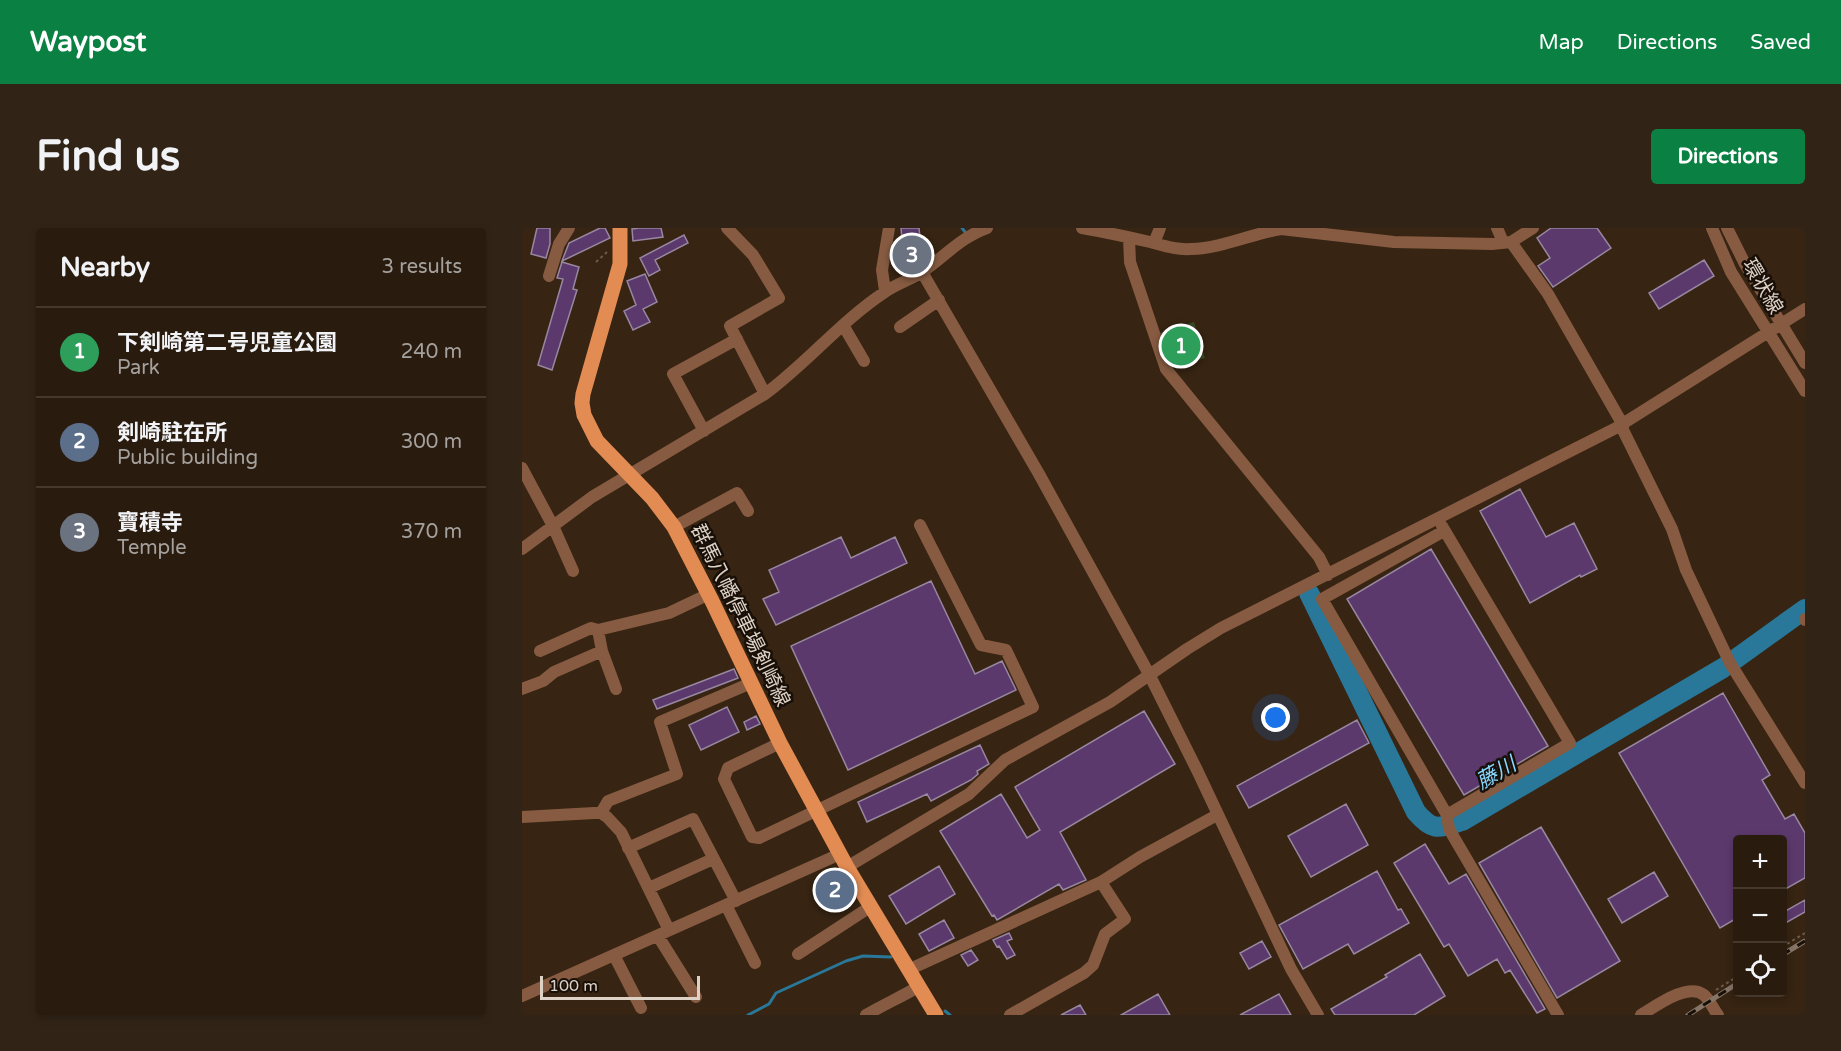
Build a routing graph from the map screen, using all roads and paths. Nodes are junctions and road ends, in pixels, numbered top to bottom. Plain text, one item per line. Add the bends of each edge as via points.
1 (569, 228) edge
2 (620, 228) edge
3 (727, 228) edge
4 (889, 228) edge
5 (1082, 228) edge
6 (1160, 228) edge
7 (1281, 228) edge
8 (1497, 228) edge
9 (1533, 228) edge
10 (1712, 228) edge
11 (1727, 228) edge
12 (982, 229) edge
13 (1129, 238) junction
14 (1508, 242) junction
15 (1154, 243) junction
16 (607, 252) dead end
17 (596, 262) dead end
18 (922, 272) junction
19 (549, 276) dead end
20 (885, 291) junction
21 (939, 300) junction
22 (1805, 309) edge
23 (1782, 324) junction
24 (843, 325) junction
25 (900, 327) dead end
26 (1768, 333) junction
27 (737, 339) junction
28 (864, 360) dead end
29 (1805, 363) edge
30 (1805, 391) edge
31 (765, 394) junction
32 (1623, 425) junction
33 (704, 431) junction
34 (522, 468) edge
35 (630, 475) junction
36 (526, 483) edge
37 (748, 511) dead end
38 (920, 525) dead end
39 (1441, 525) junction
40 (553, 526) junction
41 (674, 526) junction
42 (522, 549) edge
43 (573, 571) dead end
44 (1328, 575) junction
45 (709, 594) junction
46 (598, 630) junction
47 (540, 651) dead end
48 (602, 651) junction
49 (1149, 674) junction
50 (751, 683) junction
51 (522, 689) edge
52 (616, 689) dead end
53 (780, 743) junction
54 (1805, 783) edge
55 (817, 811) junction
56 (601, 813) junction
57 (1217, 815) junction
58 (1448, 815) junction
59 (522, 817) edge
60 (628, 848) junction
61 (713, 859) junction
62 (843, 860) junction
63 (1101, 882) junction
64 (649, 888) junction
65 (731, 903) junction
66 (870, 908) junction
67 (663, 933) junction
68 (1805, 933) edge
69 (1787, 944) edge
70 (798, 954) dead end
71 (614, 955) junction
72 (755, 963) dead end
73 (908, 970) junction
74 (1733, 979) edge
75 (918, 987) junction
76 (522, 996) edge
77 (1706, 996) junction
78 (696, 997) dead end
79 (641, 1008) dead end
80 (866, 1015) edge
81 (936, 1015) edge
82 (1010, 1015) edge
83 (1318, 1015) edge
84 (1558, 1015) edge
85 (1641, 1015) edge
86 (1718, 1015) edge

1 - 19 street via 559,244
2 - 35 main road, 群馬八幡停車場剣崎線 via 620,264 582,403 597,441
3 - 27 street via 753,255 779,298 730,326
4 - 20 street via 882,270
5 - 13 street
6 - 15 street
7 - 14 street via 1394,242
7 - 15 street via 1211,247 1170,249
8 - 14 street
9 - 14 street
10 - 26 street, 環状線 via 1731,272
11 - 23 street, 環状線
12 - 18 street
13 - 15 street
13 - 44 street via 1130,262 1166,369 1318,557
14 - 32 street via 1548,294
16 - 17 path
18 - 20 street
18 - 21 street
20 - 24 street
21 - 25 street
21 - 49 street
22 - 23 street
23 - 26 street
23 - 29 street, 環状線
24 - 28 street
24 - 31 street
26 - 30 street, 環状線
26 - 32 street
27 - 31 street
27 - 33 street via 673,374
31 - 33 street
32 - 39 street
32 - 54 street via 1730,663
33 - 35 street
34 - 36 street
35 - 40 street
35 - 41 main road, 群馬八幡停車場剣崎線
36 - 40 street
37 - 41 street via 737,493
38 - 55 street via 981,645 1006,650 1033,707
39 - 44 street
39 - 58 street via 1322,598
39 - 58 street via 1570,743
40 - 42 street
40 - 43 street
41 - 45 main road, 群馬八幡停車場剣崎線
44 - 49 street via 1221,628
45 - 46 street via 669,612
45 - 50 main road, 群馬八幡停車場剣崎線
46 - 47 street via 591,628
46 - 48 street
48 - 51 street
48 - 52 street
49 - 57 street
49 - 62 street via 1110,702 1005,760 969,794
50 - 53 main road, 群馬八幡停車場剣崎線
50 - 56 street via 660,722 677,774 608,801
53 - 55 main road, 群馬八幡停車場剣崎線
53 - 55 street via 728,768 724,779 752,837 759,838
55 - 62 main road, 群馬八幡停車場剣崎線
56 - 59 street
56 - 60 street via 621,832
57 - 63 street
57 - 83 street via 1290,969
58 - 84 street via 1449,829
60 - 61 street via 693,819
60 - 64 street
61 - 64 street
61 - 65 street
62 - 65 street
62 - 66 main road, 群馬八幡停車場剣崎線
63 - 73 street
63 - 82 street via 1125,919 1106,934 1092,965 1084,973
64 - 67 street
65 - 67 street
65 - 72 street
66 - 70 street
66 - 73 main road, 群馬八幡停車場剣崎線
67 - 71 street
67 - 78 street
68 - 69 path
71 - 76 street
71 - 79 street
73 - 75 main road, 群馬八幡停車場剣崎線
74 - 77 path
75 - 80 street
75 - 81 main road, 群馬八幡停車場剣崎線
77 - 85 street via 1685,992
77 - 86 street

